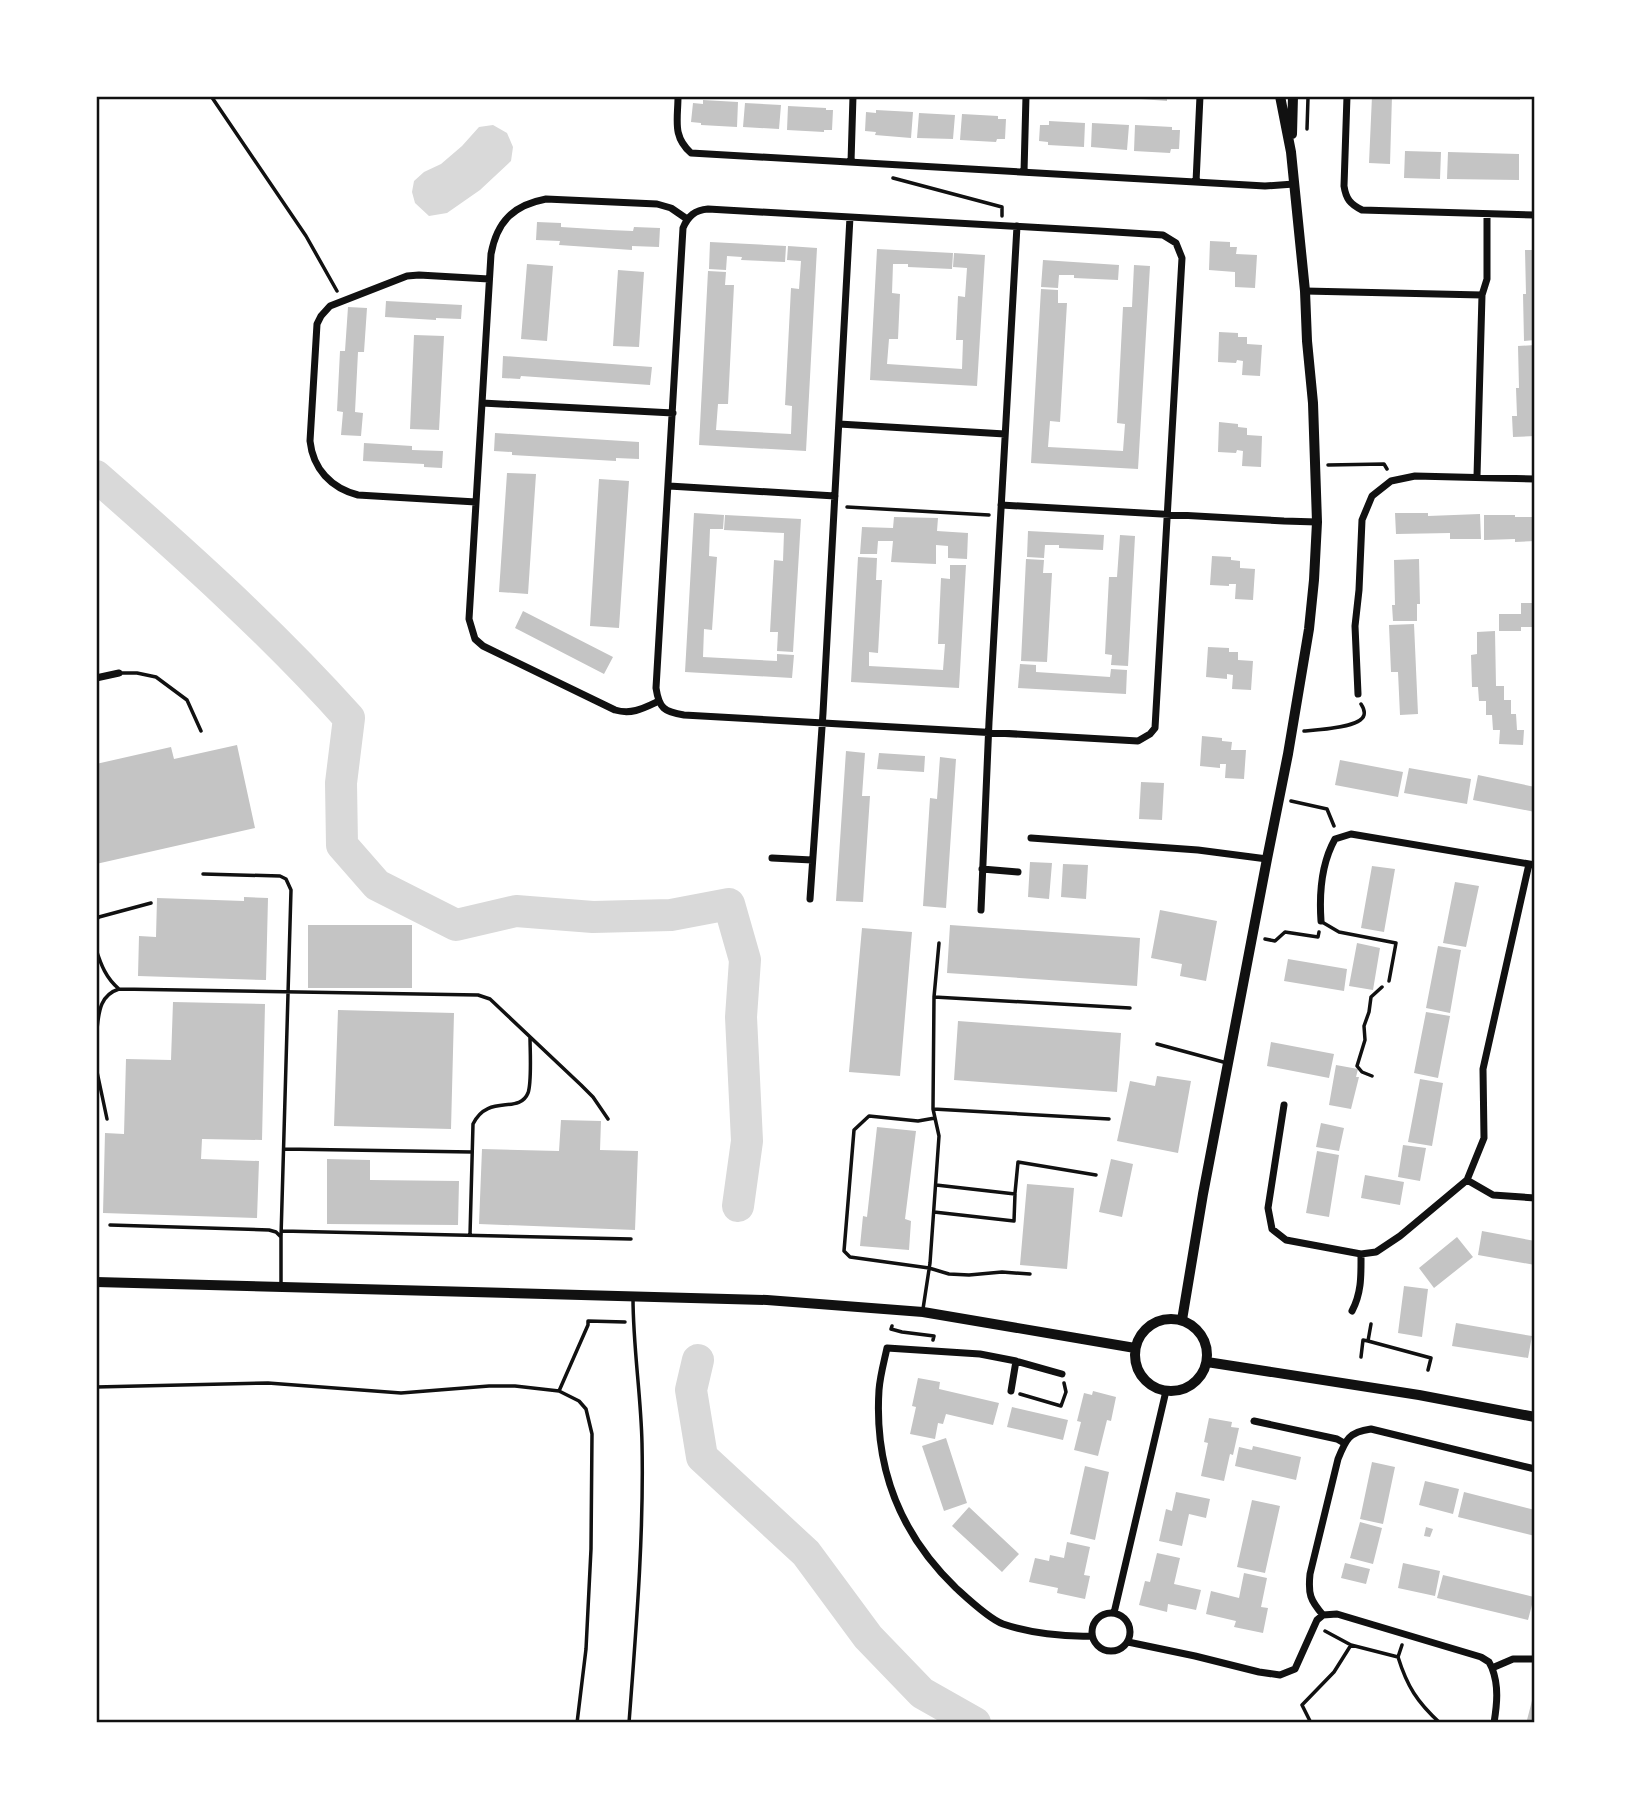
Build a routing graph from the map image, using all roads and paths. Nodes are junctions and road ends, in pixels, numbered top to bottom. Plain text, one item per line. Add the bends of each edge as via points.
1 (211, 96) edge
2 (678, 96) edge
3 (853, 96) edge
4 (1026, 96) edge
5 (1200, 96) edge
6 (1280, 96) edge
7 (1293, 96) edge
8 (1347, 96) edge
9 (1291, 152) junction
10 (851, 162) junction
11 (872, 164) junction
12 (1024, 172) junction
13 (1196, 182) junction
14 (1294, 184) junction
15 (1487, 214) junction
16 (1535, 215) edge
17 (850, 217) junction
18 (687, 219) junction
19 (1002, 225) junction
20 (1017, 226) junction
21 (489, 279) junction
22 (1305, 291) junction
23 (1482, 295) junction
24 (342, 300) junction
25 (482, 403) junction
26 (673, 413) junction
27 (839, 424) junction
28 (1005, 434) junction
29 (1315, 466) junction
30 (1477, 476) junction
31 (1535, 479) edge
32 (1394, 480) junction
33 (669, 486) junction
34 (835, 496) junction
35 (476, 502) junction
36 (1001, 505) junction
37 (834, 506) junction
38 (1167, 515) junction
39 (1001, 516) junction
40 (1317, 522) junction
41 (119, 673) joint
42 (96, 678) edge
43 (1358, 694) joint
44 (659, 701) junction
45 (822, 723) junction
46 (201, 731) dead end
47 (989, 733) junction
48 (1292, 733) junction
49 (1279, 799) junction
50 (1031, 838) dead end
51 (1339, 838) junction
52 (772, 858) dead end
53 (1266, 859) junction
54 (812, 860) junction
55 (1532, 865) edge
56 (982, 869) junction
57 (1018, 872) dead end
58 (203, 874) dead end
59 (810, 899) dead end
60 (151, 903) dead end
61 (981, 910) dead end
62 (96, 920) edge
63 (1321, 921) junction
64 (1252, 937) junction
65 (939, 943) dead end
66 (96, 949) edge
67 (1389, 981) joint
68 (119, 989) junction
69 (288, 991) junction
70 (934, 997) junction
71 (1130, 1008) dead end
72 (96, 1037) edge
73 (530, 1037) junction
74 (1157, 1044) dead end
75 (1229, 1063) junction
76 (96, 1067) edge
77 (1372, 1076) dead end
78 (1284, 1105) dead end
79 (933, 1109) junction
80 (935, 1118) junction
81 (107, 1119) dead end
82 (608, 1119) dead end
83 (1110, 1119) dead end
84 (284, 1149) junction
85 (472, 1152) junction
86 (1096, 1175) dead end
87 (1467, 1180) junction
88 (936, 1185) junction
89 (1015, 1194) junction
90 (1535, 1198) edge
91 (934, 1212) junction
92 (110, 1225) dead end
93 (282, 1231) junction
94 (470, 1235) junction
95 (281, 1237) junction
96 (631, 1239) dead end
97 (1362, 1254) junction
98 (929, 1268) junction
99 (1030, 1274) dead end
100 (96, 1282) edge
101 (281, 1287) junction
102 (633, 1296) junction
103 (1353, 1311) dead end
104 (923, 1312) junction
105 (1182, 1320) junction
106 (633, 1322) junction
107 (1371, 1324) dead end
108 (892, 1326) dead end
109 (1368, 1341) junction
110 (1135, 1348) junction
111 (933, 1350) junction
112 (1361, 1357) dead end
113 (1016, 1362) junction
114 (1207, 1362) junction
115 (1428, 1370) dead end
116 (1062, 1374) joint
117 (96, 1387) edge
118 (559, 1391) junction
119 (1011, 1391) joint
120 (1166, 1391) junction
121 (1535, 1417) edge
122 (1254, 1422) dead end
123 (1344, 1443) junction
124 (1535, 1469) edge
125 (1114, 1613) junction
126 (1323, 1615) junction
127 (1314, 1626) junction
128 (1406, 1634) junction
129 (1093, 1636) junction
130 (1128, 1642) junction
131 (1350, 1645) junction
132 (1398, 1657) junction
133 (1535, 1659) edge
134 (1492, 1668) junction
135 (577, 1723) edge
136 (629, 1723) edge
137 (1311, 1723) edge
138 (1440, 1723) edge
139 (1494, 1723) edge

1 - 24 path via 306,236
2 - 10 street via 678,134 691,153
3 - 10 street
4 - 12 street
5 - 13 street
6 - 9 street
7 - 9 street
8 - 15 street via 1343,186 1352,205 1362,210
9 - 14 street
10 - 11 street
11 - 12 street
11 - 19 path via 872,173 1002,207
12 - 13 street
13 - 14 street
14 - 22 street
15 - 16 street
15 - 23 street via 1487,279
17 - 18 street via 708,209
17 - 19 street
17 - 27 street
18 - 21 street via 657,204 531,201 502,223 494,239
18 - 26 street
19 - 20 street
20 - 28 street
20 - 38 street via 1163,235 1180,249
21 - 24 street via 407,276
21 - 25 street
22 - 23 street
22 - 29 street
23 - 30 street
24 - 35 street via 330,306 317,324 310,441 322,473 338,488 358,495
25 - 26 street
25 - 35 street
26 - 33 street
27 - 28 street
27 - 34 street
28 - 36 street
29 - 32 path via 1384,464
29 - 40 street
30 - 31 street
30 - 32 street
32 - 43 street via 1372,496 1362,520 1355,626
33 - 34 street
33 - 44 street via 656,688
34 - 37 street
35 - 44 street via 469,620 475,639 623,713
36 - 38 street
36 - 39 street
37 - 39 path
37 - 45 street
38 - 40 street
38 - 47 street via 1155,728 1139,741
39 - 47 street
40 - 48 street via 1309,629
41 - 42 street
41 - 46 lane via 156,677 187,700
43 - 48 path via 1365,712 1359,722
44 - 45 street via 666,710 684,715
45 - 47 street
45 - 54 street
47 - 56 street
48 - 49 street
49 - 51 path via 1327,809
49 - 53 street
50 - 53 street
51 - 55 street via 1351,834
51 - 63 street via 1327,853
52 - 54 street
53 - 64 street
54 - 59 street
55 - 87 street via 1483,1069 1484,1138
56 - 57 street
56 - 61 street
58 - 69 lane via 280,876 290,885
60 - 62 lane
63 - 64 path via 1318,937 1285,932 1275,941
63 - 67 lane via 1339,932 1396,943
64 - 75 street
65 - 70 lane
66 - 68 lane via 102,969
67 - 77 path via 1370,997 1364,1026 1357,1066
68 - 69 lane
68 - 72 lane via 102,1001
69 - 73 lane via 478,995 491,999
69 - 84 lane
70 - 71 lane
70 - 79 lane
73 - 82 lane via 593,1097
73 - 85 lane via 529,1090 517,1103 489,1107 477,1115
74 - 75 lane
75 - 105 street
76 - 81 lane
78 - 97 street via 1268,1208 1272,1229 1286,1240
79 - 80 lane
79 - 83 lane
80 - 88 lane via 939,1136
80 - 98 lane via 918,1121 869,1116 854,1130 844,1251 850,1258
84 - 85 lane
84 - 93 lane
85 - 94 lane
86 - 89 lane via 1018,1162
87 - 90 street via 1493,1195
87 - 97 street via 1400,1236 1376,1252
88 - 89 lane
88 - 91 lane
89 - 91 lane via 1014,1221
91 - 98 lane
92 - 95 lane via 269,1230
93 - 94 lane
93 - 95 lane
94 - 96 lane
95 - 101 lane
97 - 103 street
98 - 99 lane via 969,1275
98 - 104 lane
100 - 101 street
101 - 102 street
102 - 104 street
102 - 106 lane
104 - 110 street
105 - 110 street via 1152,1324
105 - 114 street via 1203,1336
106 - 118 path via 588,1321
106 - 136 lane via 642,1442
107 - 109 path
108 - 111 path via 902,1332 934,1336
109 - 112 path via 1363,1340
109 - 115 path via 1431,1358
110 - 120 street via 1141,1376
111 - 113 street
111 - 129 street via 887,1348 879,1387 882,1451 892,1495 907,1526 947,1579 1000,1623 1063,1637
113 - 116 street
113 - 119 street
114 - 120 street via 1192,1385
114 - 121 street
116 - 119 path via 1066,1392 1061,1406
117 - 118 path via 268,1383 386,1393 502,1386
118 - 135 path via 586,1409 592,1434 586,1649
120 - 125 street
122 - 123 street
123 - 124 street via 1351,1435 1371,1429
123 - 126 street via 1310,1574 1311,1599
125 - 129 street via 1097,1619
125 - 130 street via 1129,1624
126 - 127 street
126 - 128 street via 1337,1614
127 - 130 street via 1294,1669 1280,1675
127 - 131 path
128 - 132 path
128 - 134 street via 1481,1657
129 - 130 street via 1099,1647 1111,1651
131 - 132 path
131 - 137 path via 1334,1672 1303,1705
132 - 138 path via 1411,1691
133 - 134 street via 1513,1659
134 - 139 street via 1497,1704

